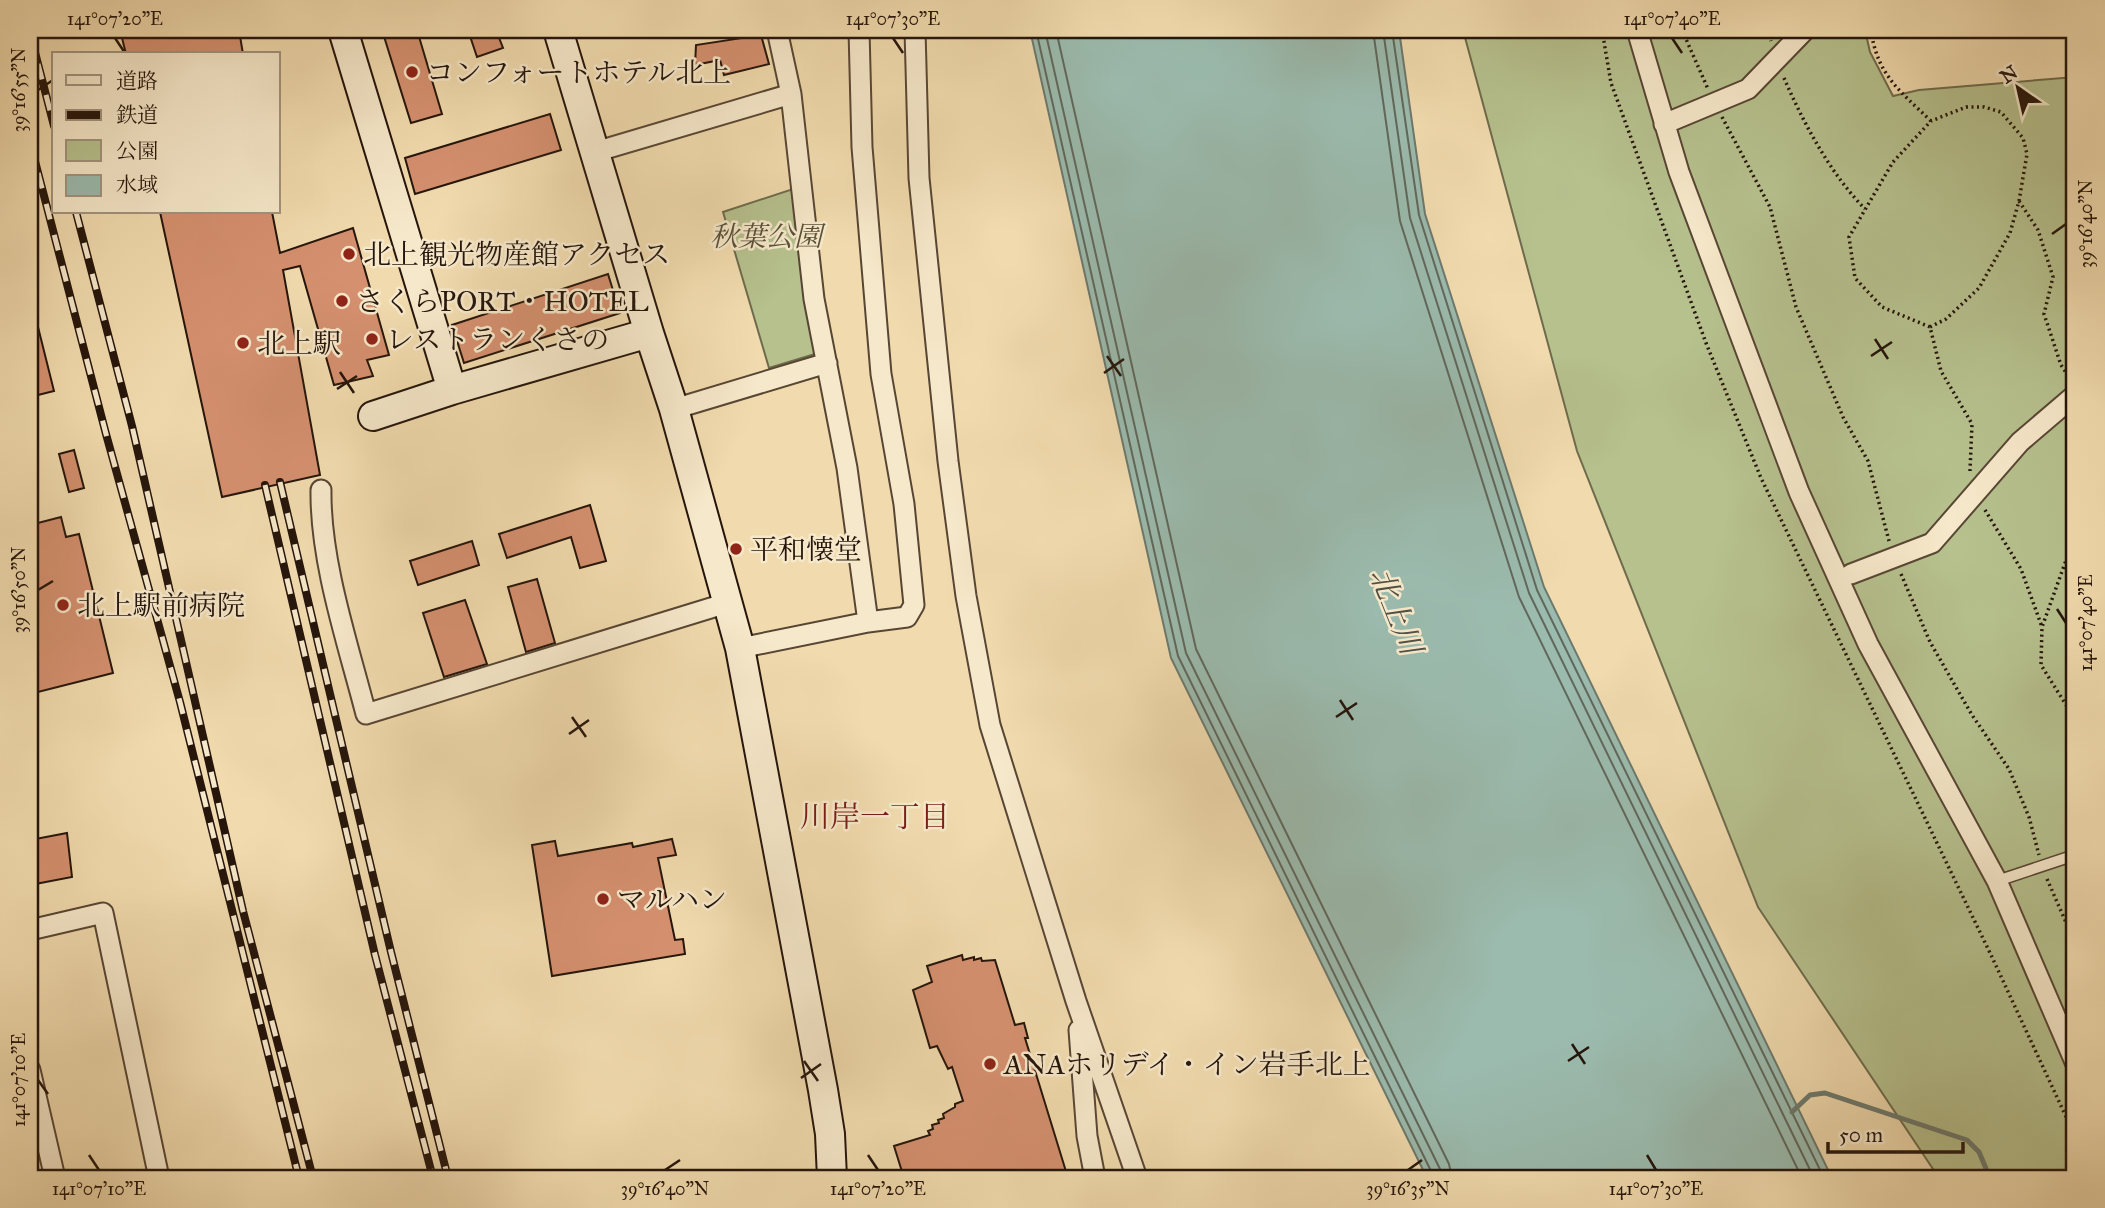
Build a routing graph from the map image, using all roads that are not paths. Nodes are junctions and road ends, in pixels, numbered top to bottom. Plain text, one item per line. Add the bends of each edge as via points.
1 (343, 30) edge
2 (558, 30) edge
3 (777, 30) edge
4 (859, 30) edge
5 (915, 30) edge
6 (1637, 30) edge
7 (1805, 30) edge
8 (791, 94) junction
9 (1664, 124) junction
10 (594, 152) junction
11 (649, 333) junction
12 (827, 363) junction
13 (452, 390) junction
14 (2075, 395) edge
15 (674, 409) junction
16 (373, 416) dead end
17 (321, 490) dead end
18 (1851, 574) dead end
19 (727, 603) junction
20 (868, 622) junction
21 (740, 648) junction
22 (2075, 855) edge
23 (1997, 881) junction
24 (30, 930) edge
25 (1076, 1001) junction
26 (2075, 1062) edge
27 (30, 1070) edge
28 (55, 1178) edge
29 (159, 1178) edge
30 (832, 1178) edge
31 (1095, 1178) edge
32 (1137, 1178) edge

1 - 13 street
2 - 10 street
3 - 8 street
4 - 20 street via 862,147 881,374 904,504 914,605 907,617
5 - 25 street via 919,178 966,596 990,724
6 - 9 street
7 - 9 street via 1748,89
8 - 10 street
8 - 12 street via 814,299
9 - 23 street via 1799,492 1867,645
10 - 11 street
11 - 13 street
11 - 15 street
12 - 15 street
12 - 20 street
13 - 16 street
14 - 18 street via 2020,442 1931,543
15 - 19 street
17 - 19 street via 331,577 366,713
19 - 21 street
20 - 21 street
21 - 30 street via 823,1090
22 - 23 lane
23 - 26 street
24 - 29 street via 103,913
25 - 31 street
25 - 32 street
27 - 28 street

